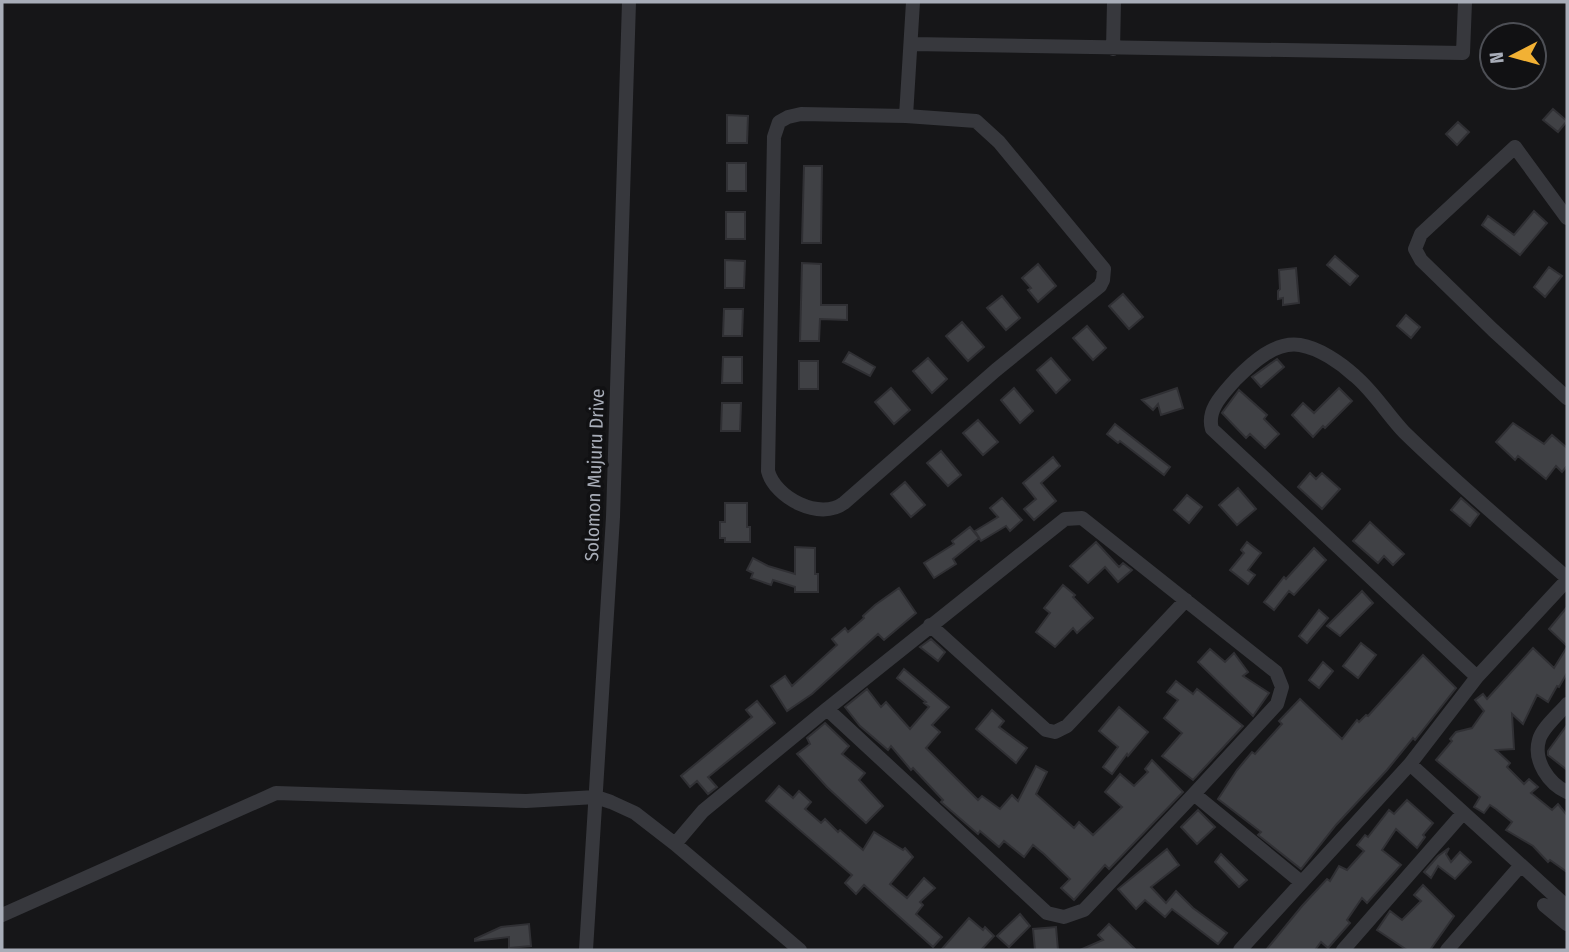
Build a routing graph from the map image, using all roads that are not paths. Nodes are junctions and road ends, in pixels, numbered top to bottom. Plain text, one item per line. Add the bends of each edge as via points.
1 (629, 2) edge
2 (913, 2) edge
3 (1114, 2) edge
4 (1465, 2) edge
5 (912, 44) junction
6 (1113, 48) junction
7 (906, 116) junction
8 (1567, 218) edge
9 (1567, 398) edge
10 (1567, 579) edge
11 (1186, 600) junction
12 (930, 625) junction
13 (1477, 677) junction
14 (1567, 704) edge
15 (827, 709) junction
16 (1410, 764) junction
17 (1567, 792) edge
18 (1195, 794) junction
19 (596, 797) junction
20 (1463, 813) junction
21 (675, 844) junction
22 (1521, 865) junction
23 (1301, 882) junction
24 (1544, 905) dead end
25 (1567, 907) edge
26 (2, 915) edge
27 (1567, 924) edge
28 (586, 950) edge
29 (800, 950) edge
30 (1240, 950) edge
31 (1343, 950) edge
32 (1447, 950) edge

1 - 19 street, Solomon Mujuru Drive via 613,517
2 - 5 street
3 - 6 street
4 - 6 street via 1463,53
5 - 6 street
5 - 7 street
7 - 7 street via 802,114 783,119 776,129 768,471 776,489 785,496 817,509 844,503 1103,280 1104,269 985,127 962,119
8 - 9 street via 1515,147 1421,234 1416,249 1421,260
10 - 13 street
10 - 13 street via 1403,431 1356,376 1325,355 1301,345 1287,345 1268,352 1238,377 1211,411 1212,429
11 - 12 street via 1076,517 1065,519
11 - 12 street via 1067,726 1055,732 1046,730
11 - 18 street via 1276,672 1282,687 1277,704
12 - 15 street
13 - 16 street
14 - 17 street via 1539,739 1538,757 1543,771
15 - 18 street via 1047,913 1064,917 1084,910
15 - 21 street via 703,811
16 - 20 street
16 - 23 street
18 - 23 street
19 - 21 street via 635,813
19 - 26 street via 526,801 276,793
19 - 28 street, Solomon Mujuru Drive
20 - 22 street
20 - 31 street
21 - 29 street
22 - 25 street
22 - 32 street
23 - 30 street
24 - 27 street

